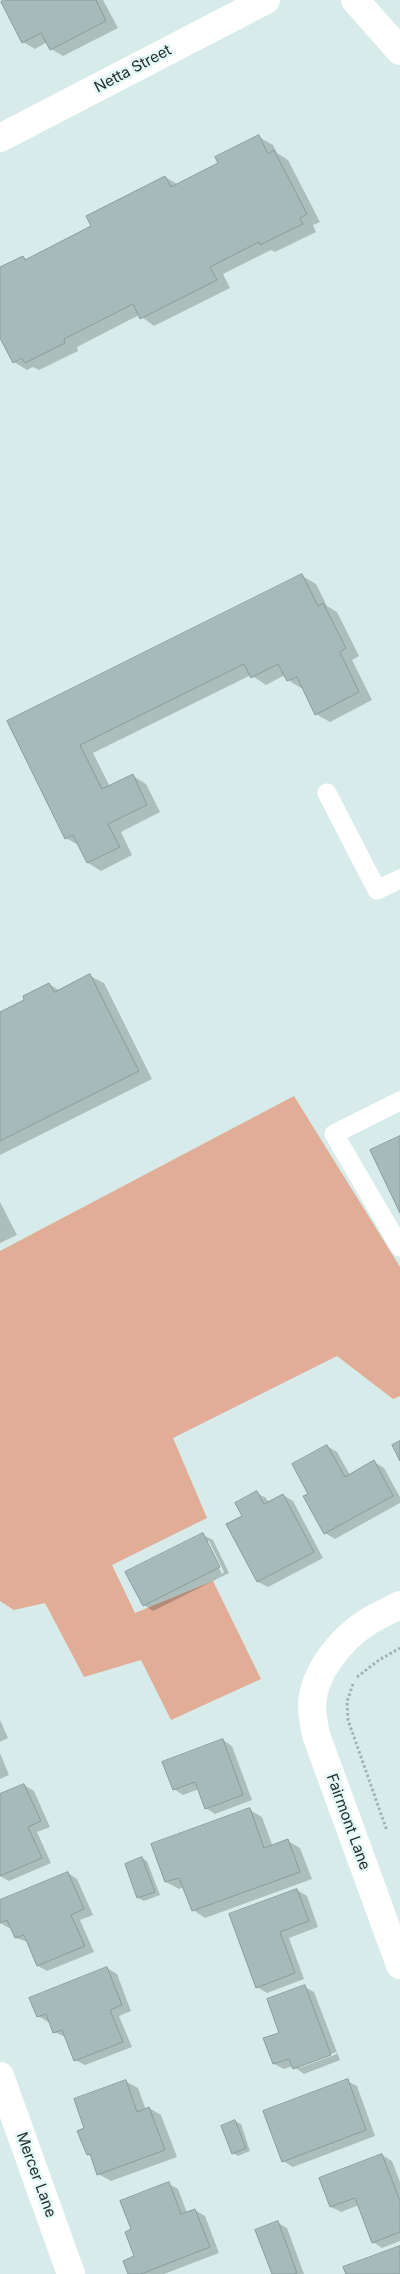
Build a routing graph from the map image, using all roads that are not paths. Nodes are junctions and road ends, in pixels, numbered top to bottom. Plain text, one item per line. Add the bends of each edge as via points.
1 (266, 0) edge
2 (356, 0) edge
3 (400, 50) edge
4 (0, 138) edge
5 (327, 794) dead end
6 (400, 880) edge
7 (400, 1101) edge
8 (400, 1247) edge
9 (400, 1605) edge
10 (400, 1965) edge
11 (0, 2076) edge
12 (71, 2274) edge

1 - 4 street, Netta Street
2 - 3 street
5 - 6 lane via 377,890
7 - 8 lane via 334,1134
9 - 10 street, Fairmont Lane via 354,1632 329,1660 312,1702 316,1735
11 - 12 street, Mercer Lane

